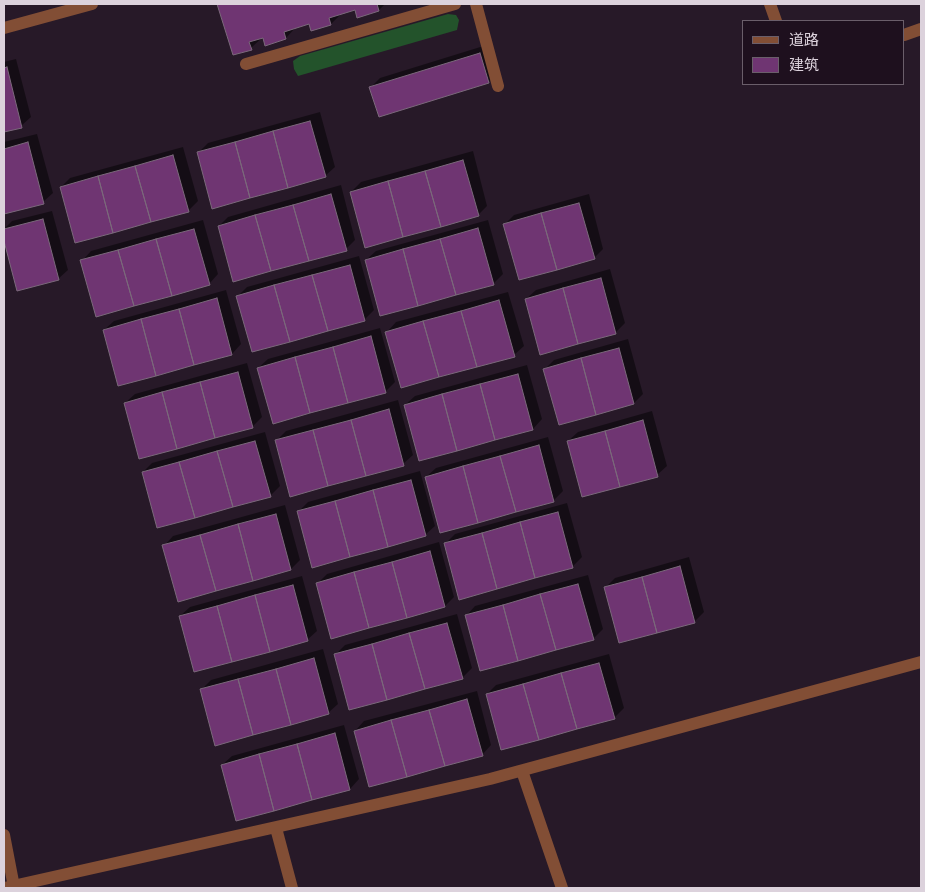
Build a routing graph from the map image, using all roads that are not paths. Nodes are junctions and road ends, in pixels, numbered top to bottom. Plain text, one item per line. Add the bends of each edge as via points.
1 (92, 4) edge
2 (455, 4) edge
3 (476, 4) edge
4 (770, 4) edge
5 (64, 8) edge
6 (776, 20) edge
7 (4, 28) edge
8 (921, 29) edge
9 (905, 35) edge
10 (246, 64) dead end
11 (498, 86) dead end
12 (921, 662) edge
13 (522, 771) junction
14 (276, 828) junction
15 (4, 835) edge
16 (9, 887) edge
17 (292, 888) edge
18 (562, 888) edge

1 - 5 street
2 - 10 street
3 - 11 street
4 - 6 street
5 - 7 street
8 - 9 street
12 - 13 street
13 - 14 street
13 - 18 street
14 - 16 street
14 - 17 street
15 - 16 street

